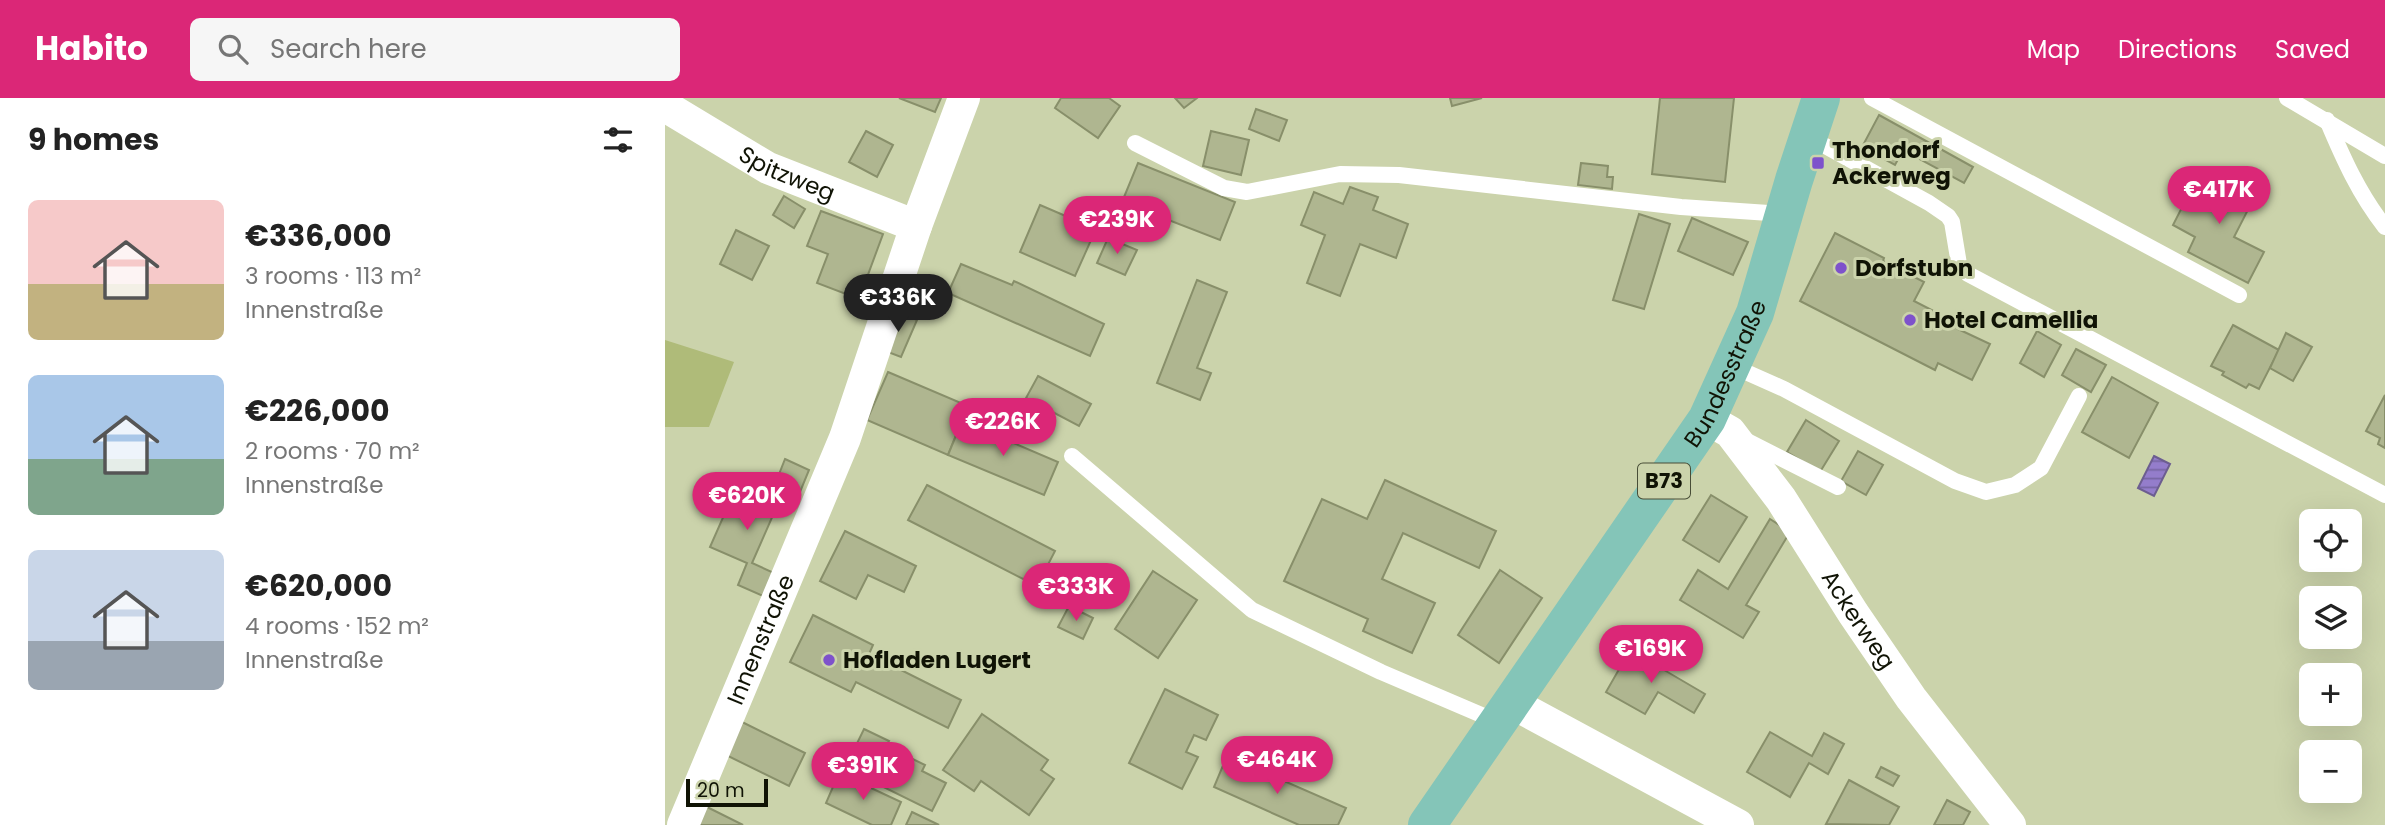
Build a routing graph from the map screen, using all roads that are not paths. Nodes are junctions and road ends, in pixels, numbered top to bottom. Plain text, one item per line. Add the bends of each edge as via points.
1 (964, 98) edge
2 (1821, 98) edge
3 (1872, 98) edge
4 (2287, 98) edge
5 (665, 106) edge
6 (2326, 120) junction
7 (1809, 137) junction
8 (1135, 143) dead end
9 (2385, 156) edge
10 (1783, 214) junction
11 (916, 226) junction
12 (2385, 227) edge
13 (2239, 295) dead end
14 (1730, 365) junction
15 (2079, 396) dead end
16 (1718, 426) junction
17 (1072, 456) dead end
18 (1838, 487) dead end
19 (2385, 495) edge
20 (1505, 713) junction
21 (684, 825) edge
22 (1427, 825) edge
23 (1738, 825) edge
24 (2010, 825) edge

1 - 11 street, Innenstraße
2 - 7 main road, Bundesstraße / B73
3 - 13 lane
4 - 6 lane
5 - 11 street, Spitzweg via 768,168
6 - 9 lane
6 - 12 lane via 2344,162
7 - 10 main road, Bundesstraße / B73
7 - 19 lane via 1948,216 1959,264 1968,274
8 - 10 lane via 1224,188 1247,192 1340,174 1398,175
10 - 14 main road, Bundesstraße / B73 via 1755,313
11 - 21 street, Innenstraße via 845,438
14 - 15 lane via 1955,481 1986,492 2015,485 2041,468
14 - 16 main road, Bundesstraße / B73
16 - 18 lane
16 - 20 main road, Bundesstraße / B73
16 - 24 street, Ackerweg via 1781,499 1911,698
17 - 20 lane via 1252,610 1381,672
20 - 22 main road, Bundesstraße / B73
20 - 23 street

